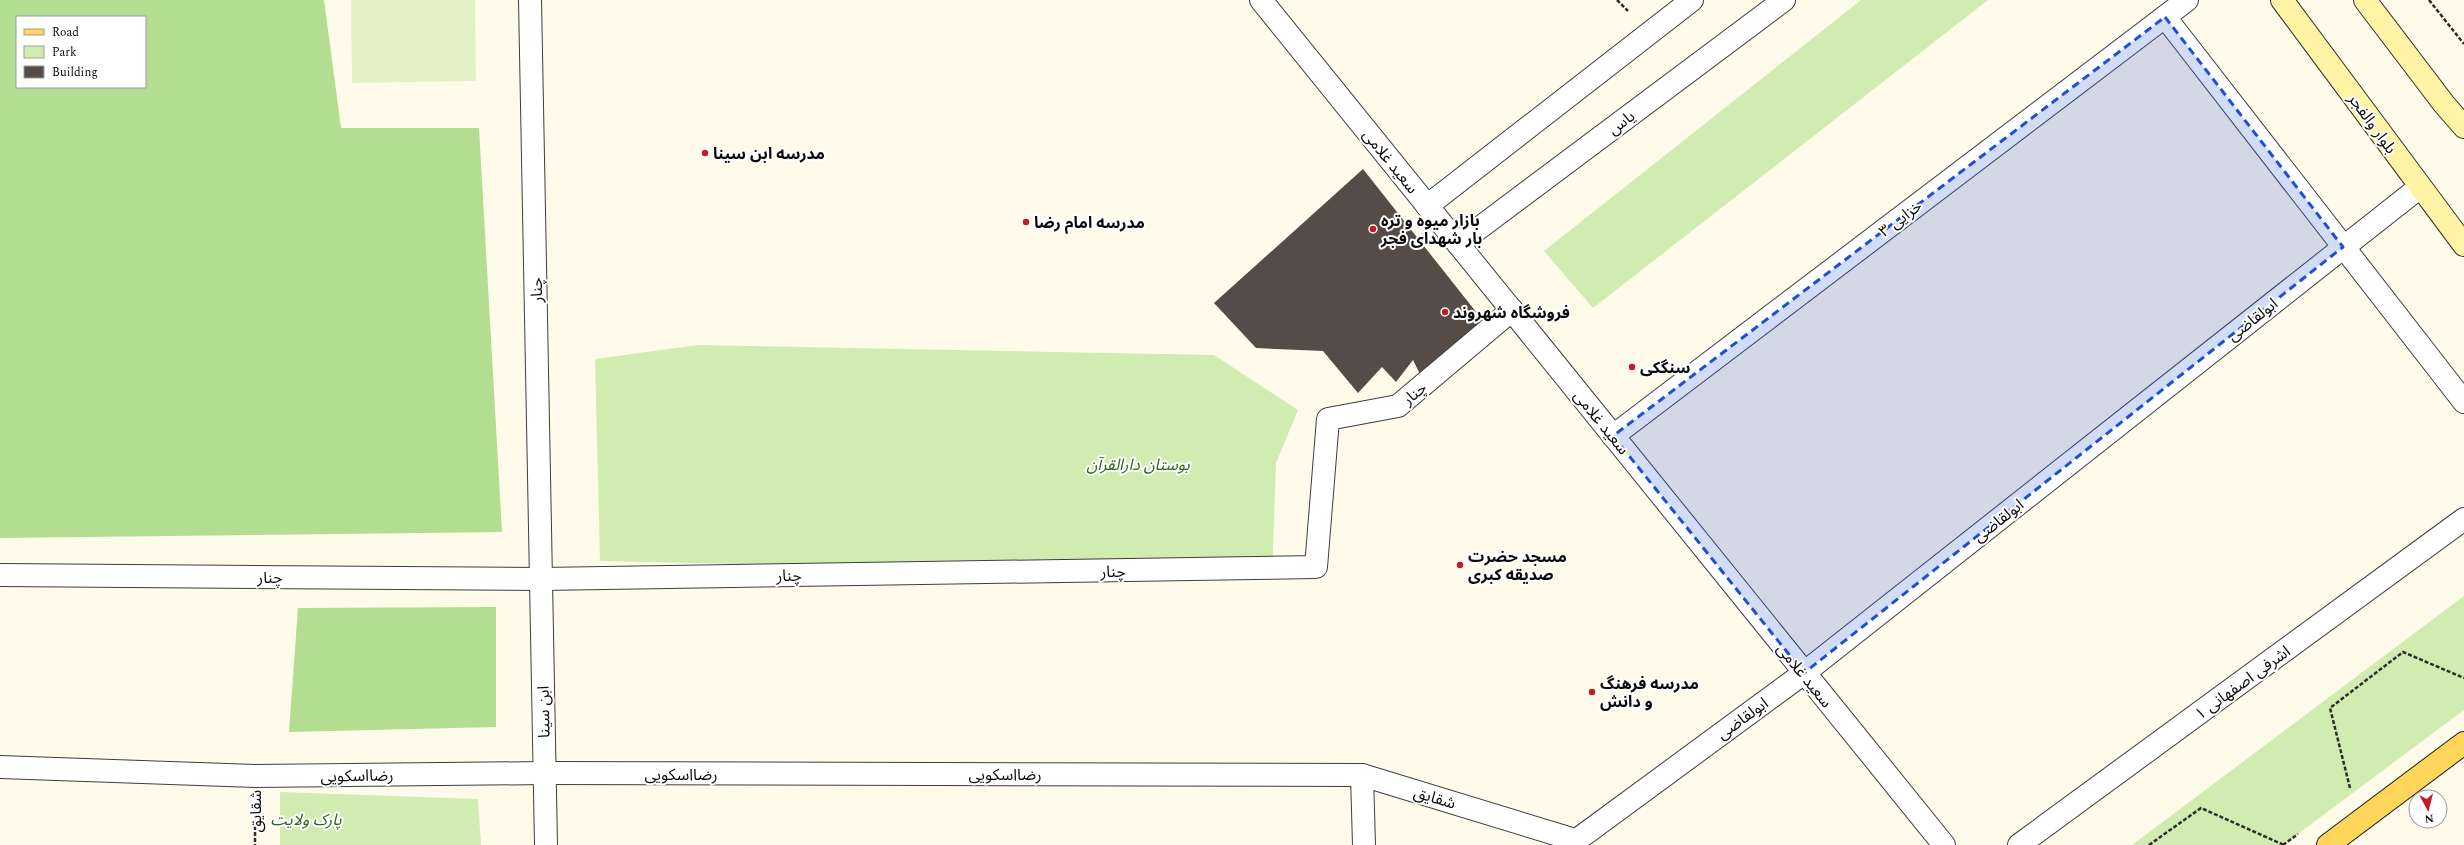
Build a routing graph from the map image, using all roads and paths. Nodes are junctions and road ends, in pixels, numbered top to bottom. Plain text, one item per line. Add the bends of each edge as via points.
1 (530, 0) edge
2 (1260, 0) edge
3 (1692, 0) edge
4 (1784, 0) edge
5 (2187, 0) edge
6 (2282, 0) edge
7 (2365, 0) edge
8 (2429, 0) edge
9 (2165, 17) junction
10 (2464, 44) edge
11 (2464, 127) edge
12 (2420, 187) junction
13 (1427, 206) junction
14 (1458, 244) junction
15 (2464, 245) edge
16 (2343, 247) junction
17 (1512, 310) junction
18 (2464, 402) edge
19 (1613, 436) junction
20 (2464, 519) edge
21 (0, 575) edge
22 (541, 579) junction
23 (1804, 674) junction
24 (2464, 678) edge
25 (2464, 743) edge
26 (0, 767) edge
27 (544, 773) junction
28 (1362, 775) junction
29 (255, 776) junction
30 (2351, 794) dead end
31 (1572, 842) edge
32 (255, 845) edge
33 (546, 845) edge
34 (1364, 845) edge
35 (1944, 845) edge
36 (2019, 845) edge
37 (2149, 845) edge
38 (2284, 845) edge
39 (2328, 845) edge

1 - 22 street, چنار
2 - 13 street, سعید غلامی
3 - 13 street
4 - 14 street, یاس
5 - 9 street, خزایی ۳
6 - 12 main road, بلوار والفجر
7 - 11 main road
8 - 10 path
9 - 16 street
9 - 19 street, خزایی ۳
12 - 15 main road, بلوار والفجر
12 - 16 street, ابولقاضی
13 - 14 street, سعید غلامی
14 - 17 street, سعید غلامی
16 - 18 street
16 - 23 street, ابولقاضی
17 - 19 street, سعید غلامی
17 - 22 street, چنار via 1398,406 1328,419 1316,568
19 - 23 street, سعید غلامی
20 - 36 street, اشرفی اصفهانی ۱
21 - 22 street, چنار
22 - 27 street, ابن سینا
23 - 31 street, ابولقاضی
23 - 35 street, سعید غلامی
24 - 30 path via 2402,652 2330,708
25 - 39 main road
26 - 29 street, رضااسکویی
27 - 28 street, رضااسکویی
27 - 29 street, رضااسکویی
27 - 33 street, ابن سینا
28 - 31 street, شقایق
28 - 34 street
29 - 32 path, شقایق
37 - 38 path via 2201,808

